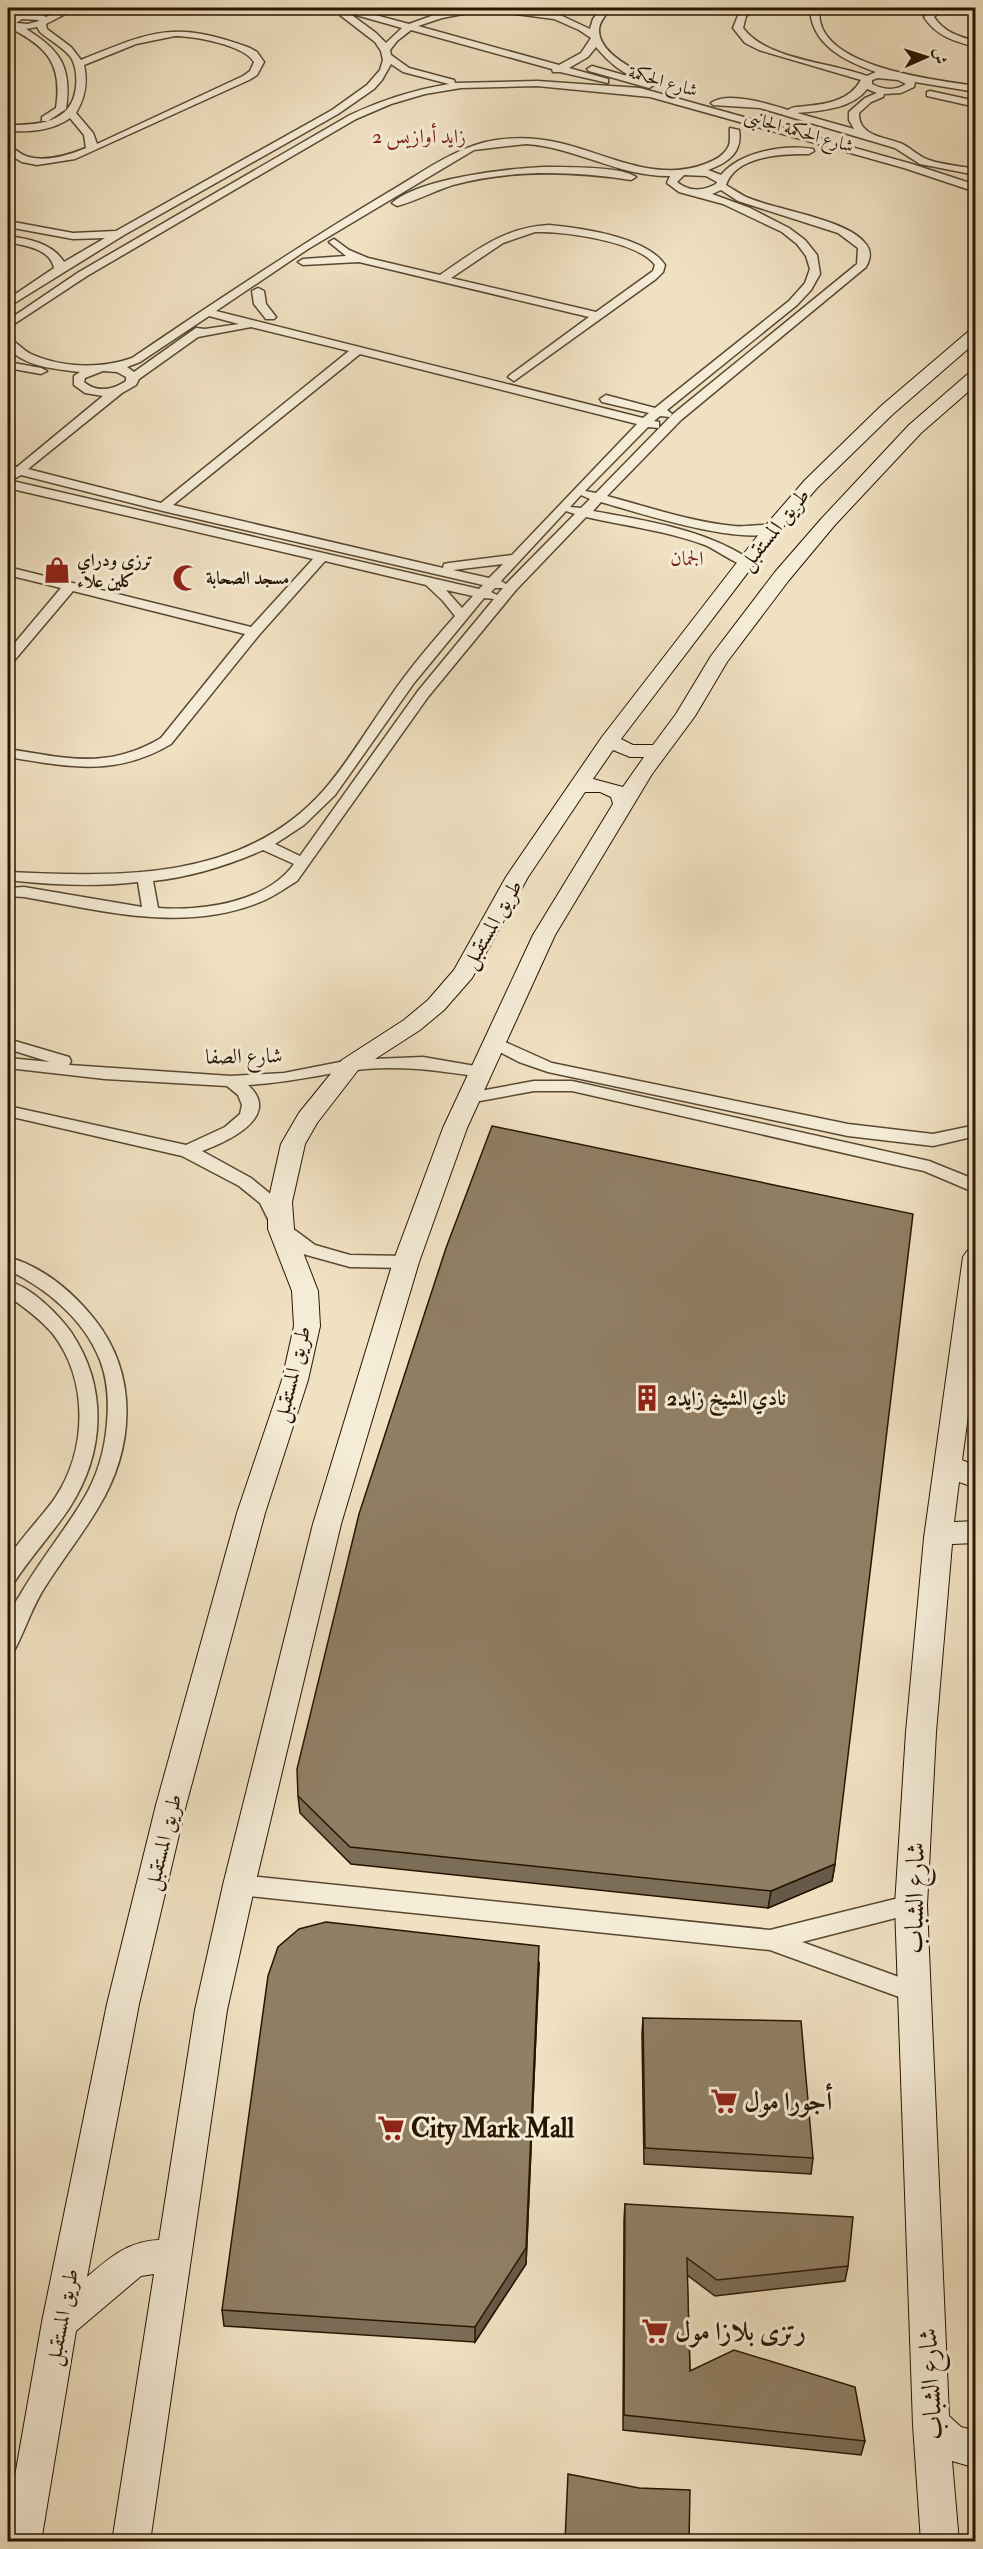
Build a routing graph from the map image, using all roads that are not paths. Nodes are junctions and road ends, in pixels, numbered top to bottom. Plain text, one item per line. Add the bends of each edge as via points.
1 (58, 8) edge
2 (72, 8) edge
3 (334, 8) edge
4 (340, 8) edge
5 (375, 8) edge
6 (435, 8) edge
7 (504, 8) edge
8 (606, 8) edge
9 (754, 8) edge
10 (815, 8) edge
11 (938, 8) edge
12 (484, 9) edge
13 (25, 15) junction
14 (424, 21) junction
15 (10, 23) edge
16 (43, 23) junction
17 (411, 27) junction
18 (595, 37) junction
19 (975, 44) edge
20 (840, 51) junction
21 (386, 53) junction
22 (806, 60) junction
23 (572, 63) junction
24 (79, 64) junction
25 (560, 69) junction
26 (897, 76) junction
27 (866, 81) junction
28 (499, 83) junction
29 (482, 84) junction
30 (663, 89) junction
31 (975, 89) edge
32 (898, 91) junction
33 (650, 94) junction
34 (716, 103) junction
35 (975, 104) edge
36 (692, 106) junction
37 (61, 109) junction
38 (781, 111) junction
39 (73, 112) junction
40 (335, 112) junction
41 (353, 117) junction
42 (8, 121) edge
43 (708, 122) dead end
44 (8, 128) edge
45 (734, 130) dead end
46 (867, 136) junction
47 (776, 142) dead end
48 (8, 149) edge
49 (91, 150) junction
50 (599, 158) junction
51 (924, 162) junction
52 (908, 166) junction
53 (874, 168) dead end
54 (433, 170) junction
55 (586, 172) junction
56 (975, 172) edge
57 (683, 174) junction
58 (463, 180) junction
59 (722, 183) junction
60 (676, 188) junction
61 (975, 189) edge
62 (695, 192) junction
63 (140, 222) junction
64 (8, 224) edge
65 (825, 225) junction
66 (162, 228) junction
67 (120, 233) junction
68 (790, 233) junction
69 (8, 239) edge
70 (334, 242) junction
71 (304, 248) junction
72 (319, 252) junction
73 (364, 260) junction
74 (303, 262) junction
75 (60, 269) junction
76 (825, 270) junction
77 (852, 273) junction
78 (442, 279) junction
79 (258, 291) junction
80 (8, 304) edge
81 (232, 308) junction
82 (219, 310) junction
83 (597, 316) junction
84 (266, 321) junction
85 (8, 325) edge
86 (975, 333) edge
87 (194, 334) junction
88 (8, 342) edge
89 (357, 350) junction
90 (447, 360) junction
91 (8, 365) edge
92 (115, 368) junction
93 (435, 369) junction
94 (90, 370) junction
95 (975, 376) edge
96 (514, 377) junction
97 (133, 378) junction
98 (81, 385) junction
99 (546, 385) dead end
100 (118, 390) junction
101 (679, 396) junction
102 (594, 400) junction
103 (941, 408) junction
104 (887, 410) junction
105 (659, 412) junction
106 (677, 417) junction
107 (646, 423) junction
108 (666, 428) junction
109 (622, 446) junction
110 (43, 452) junction
111 (11, 468) edge
112 (8, 482) edge
113 (63, 482) junction
114 (578, 491) junction
115 (597, 497) junction
116 (163, 507) junction
117 (561, 507) junction
118 (582, 512) junction
119 (245, 526) junction
120 (772, 529) junction
121 (234, 536) junction
122 (322, 557) junction
123 (516, 558) junction
124 (746, 564) junction
125 (8, 571) edge
126 (429, 575) junction
127 (492, 583) junction
128 (70, 586) junction
129 (511, 587) junction
130 (482, 594) junction
131 (501, 598) junction
132 (462, 616) junction
133 (254, 632) junction
134 (8, 659) edge
135 (609, 741) junction
136 (659, 751) junction
137 (8, 753) edge
138 (578, 787) junction
139 (624, 806) junction
140 (263, 844) junction
141 (304, 863) junction
142 (8, 876) edge
143 (145, 876) junction
144 (8, 892) edge
145 (151, 913) junction
146 (494, 1042) junction
147 (8, 1044) edge
148 (8, 1063) edge
149 (350, 1065) junction
150 (481, 1072) junction
151 (105, 1074) junction
152 (231, 1081) junction
153 (469, 1098) junction
154 (13, 1114) edge
155 (975, 1130) edge
156 (187, 1151) junction
157 (975, 1187) edge
158 (281, 1229) junction
159 (975, 1257) edge
160 (406, 1262) junction
161 (8, 1263) edge
162 (8, 1287) edge
163 (118, 1390) junction
164 (88, 1394) junction
165 (948, 1465) junction
166 (975, 1478) edge
167 (975, 1532) edge
168 (938, 1538) junction
169 (8, 1575) edge
170 (8, 1643) edge
171 (239, 1885) junction
172 (911, 1905) junction
173 (770, 1940) junction
174 (913, 1992) junction
175 (175, 2256) junction
176 (60, 2322) junction
177 (931, 2425) junction
178 (975, 2450) edge
179 (22, 2541) edge
180 (131, 2541) edge
181 (940, 2541) edge

1 - 13 street
2 - 16 street
3 - 21 street via 368,32
4 - 17 street, شارع الحكمة
5 - 14 street, شارع الحكمة
6 - 12 street
7 - 12 street
8 - 18 street via 595,24
9 - 22 street via 742,15 738,28 748,41
10 - 20 street via 817,28
11 - 19 street via 929,17 934,28
12 - 14 street
12 - 18 street via 552,16 577,24
13 - 15 street
13 - 16 street via 41,17
14 - 17 street
14 - 23 street, شارع الحكمة
15 - 16 street via 29,27
15 - 37 street via 49,49 60,65 64,80
16 - 24 street via 43,30
17 - 21 street via 390,42
17 - 25 street, شارع الحكمة
18 - 23 street via 588,51
18 - 30 street via 616,62
20 - 22 street via 828,58
20 - 26 street
21 - 29 street via 406,70 421,76
21 - 40 street via 384,72 379,79
22 - 27 street via 841,69
23 - 25 street
23 - 30 street, شارع الحكمة
24 - 39 street via 81,86
24 - 49 street via 150,37 175,33 201,35 248,50 259,62 254,73 246,78
25 - 28 street
25 - 33 street, شارع الحكمة
26 - 27 street via 877,75
26 - 31 street
26 - 32 street via 907,79 911,86
27 - 32 street via 878,90
27 - 38 street via 856,95 834,105
28 - 29 street
28 - 33 street
29 - 41 street via 396,98
30 - 34 street, شارع الحكمة
32 - 35 street
32 - 46 street via 868,100 854,112 857,128
33 - 36 street, شارع الحكمة
34 - 38 street, شارع الحكمة الجانبى via 740,102
34 - 51 street, شارع الحكمة
36 - 43 street via 693,114
36 - 52 street, شارع الحكمة
37 - 39 street
37 - 42 street via 43,120
38 - 46 street, شارع الحكمة الجانبى
39 - 44 street via 44,126
39 - 49 street via 92,138
40 - 41 street
40 - 63 street
41 - 66 street
45 - 57 street via 735,147 729,156
46 - 51 street, شارع الحكمة الجانبى via 899,146
47 - 59 street, شارع الحكمة الجانبى via 814,153 760,156 733,169
48 - 49 street via 18,157 39,161 65,159
50 - 54 street via 546,143 502,142 471,148
50 - 55 street
50 - 57 street via 646,171
51 - 56 street, شارع الحكمة
52 - 53 street, شارع الحكمة الجانبى
52 - 61 street, شارع الحكمة
54 - 58 street
54 - 71 street
55 - 58 street via 517,172
55 - 60 street via 626,176
57 - 59 street via 710,174
57 - 60 street via 673,179
58 - 70 street via 409,197
59 - 62 street via 716,189
59 - 65 street via 742,199
60 - 62 street
62 - 68 street via 767,219
63 - 66 street
63 - 67 street
64 - 67 street via 73,236
65 - 68 street
65 - 77 street via 855,238 864,247 862,266
66 - 85 street via 83,274
67 - 75 street
68 - 76 street
69 - 75 street via 48,250 60,262
70 - 72 street
70 - 73 street
71 - 72 street
71 - 82 street
72 - 74 street
73 - 74 street
73 - 78 street
74 - 79 street
75 - 80 street
76 - 77 street
76 - 101 street via 793,303
77 - 106 street
78 - 83 street
78 - 83 street via 497,242 529,231 587,233 657,258 658,272
79 - 81 street
79 - 84 street
81 - 82 street
81 - 84 street
82 - 84 street
82 - 87 street
82 - 92 street via 206,312 136,360
83 - 96 street
84 - 87 street
84 - 89 street
84 - 90 street
86 - 104 main road, طريق المستقبل
87 - 97 street
88 - 94 street via 19,353 34,359
89 - 93 street
89 - 116 street
90 - 93 street
90 - 96 street
91 - 98 street
92 - 94 street
92 - 97 street
93 - 102 street
94 - 98 street
95 - 103 main road, طريق المستقبل
96 - 99 street
97 - 100 street
98 - 100 street via 107,392
98 - 111 street via 84,403
100 - 110 street
101 - 102 street
101 - 105 street
102 - 105 street
102 - 107 street
102 - 109 street via 616,426
103 - 104 main road via 913,405
103 - 136 main road, طريق المستقبل via 915,429 782,576 718,660
104 - 120 main road, طريق المستقبل via 811,484
105 - 106 street
105 - 107 street
106 - 108 street
107 - 108 street
107 - 109 street
108 - 115 street
109 - 114 street
110 - 111 street
110 - 113 street via 52,473
111 - 112 street
111 - 113 street
112 - 121 street
113 - 116 street
114 - 115 street
114 - 117 street
115 - 118 street
115 - 120 street via 710,528
116 - 119 street
117 - 118 street
117 - 123 street
118 - 124 street via 703,540
118 - 129 street
119 - 121 street
119 - 126 street
120 - 124 main road, طريق المستقبل
121 - 122 street
122 - 126 street
122 - 133 street
123 - 126 street
123 - 127 street
124 - 135 main road, طريق المستقبل
125 - 128 street
126 - 127 street
126 - 130 street
126 - 132 street
127 - 129 street
127 - 130 street
128 - 133 street
128 - 134 street
129 - 131 street
130 - 131 street
130 - 132 street
131 - 141 street via 423,694
132 - 140 street via 409,680 326,798 299,823
133 - 137 street via 166,741 151,752 110,764
135 - 136 main road via 630,751
135 - 138 main road, طريق المستقبل
136 - 139 main road, طريق المستقبل
138 - 139 main road via 597,785 612,789 620,794
138 - 149 main road, طريق المستقبل via 517,878 465,973 412,1025
139 - 146 main road, طريق المستقبل via 544,935
140 - 141 street
140 - 143 street via 208,865
141 - 145 street via 292,878 251,902 185,915
142 - 143 street via 68,880
143 - 145 street
144 - 145 street
146 - 150 main road, طريق المستقبل
146 - 155 street via 548,1067 848,1130 933,1140
147 - 151 street
148 - 151 street, شارع الصفا
149 - 150 street, شارع الصفا via 423,1062
149 - 152 street, شارع الصفا via 284,1078
149 - 158 main road, طريق المستقبل via 307,1119 293,1144 280,1202
150 - 153 main road, طريق المستقبل
151 - 152 street, شارع الصفا
152 - 156 street via 246,1093 249,1109 242,1125 224,1137
153 - 157 street via 534,1086 572,1086 929,1167
153 - 160 main road, طريق المستقبل
154 - 156 street
156 - 158 street via 245,1182 267,1200
158 - 160 street via 309,1250 328,1256 365,1262
158 - 176 main road, طريق المستقبل via 306,1291 307,1326 295,1380 251,1513 171,1805 123,2004
159 - 165 main road, شارع الشباب
160 - 171 main road, طريق المستقبل via 327,1524
161 - 163 street via 58,1292 87,1320 107,1353
162 - 164 street via 61,1331 79,1361
163 - 164 street
163 - 170 street via 119,1426 111,1464 94,1501 28,1595
164 - 169 street via 90,1425 84,1458 70,1491
165 - 166 main road
165 - 168 main road, شارع الشباب
167 - 168 main road via 956,1532
168 - 172 main road, شارع الشباب
171 - 173 street
171 - 175 main road, طريق المستقبل via 211,2010
172 - 173 street
172 - 174 main road, شارع الشباب
173 - 174 street
174 - 177 main road, شارع الشباب
175 - 176 main road via 131,2262
175 - 180 main road, طريق المستقبل
176 - 179 main road, طريق المستقبل
177 - 178 main road via 950,2442
177 - 181 main road, شارع الشباب

